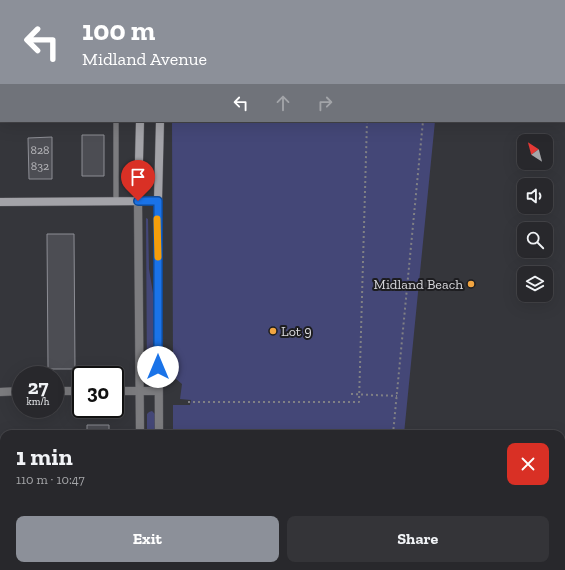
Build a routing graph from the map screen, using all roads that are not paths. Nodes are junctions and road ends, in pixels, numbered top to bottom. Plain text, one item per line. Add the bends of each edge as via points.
1 (116, 122) edge
2 (140, 122) edge
3 (160, 122) edge
4 (138, 201) junction
5 (158, 201) junction
6 (0, 202) edge
7 (116, 202) junction
8 (139, 390) junction
9 (12, 391) edge
10 (124, 391) edge
11 (158, 391) junction
12 (0, 392) edge
13 (140, 430) edge
14 (159, 430) edge

1 - 7 lane
2 - 4 main road
3 - 5 main road
4 - 5 main road
4 - 7 main road
4 - 8 street
5 - 11 street
6 - 7 main road
8 - 10 street
8 - 11 street
8 - 13 street
9 - 12 street
11 - 14 street

